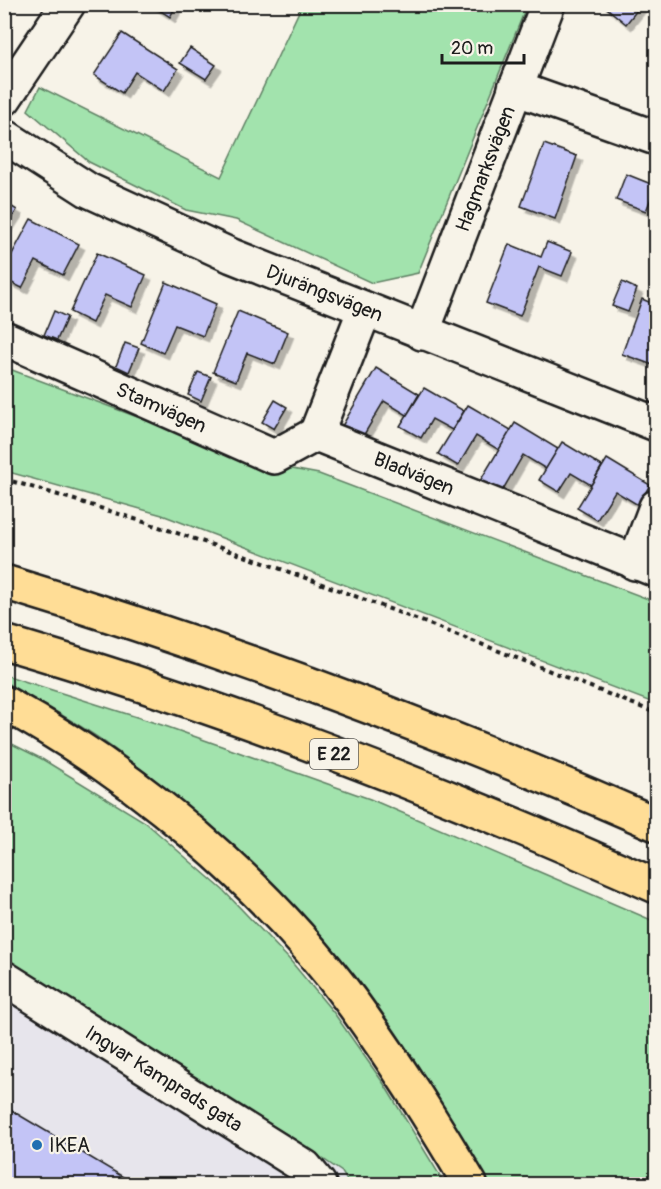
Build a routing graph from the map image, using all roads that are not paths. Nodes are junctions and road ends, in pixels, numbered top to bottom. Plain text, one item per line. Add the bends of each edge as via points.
1 (68, 4) edge
2 (548, 4) edge
3 (515, 88) junction
4 (4, 99) edge
5 (4, 136) edge
6 (657, 138) edge
7 (365, 309) junction
8 (422, 333) junction
9 (4, 338) edge
10 (657, 424) edge
11 (316, 434) junction
12 (657, 507) edge
13 (646, 567) edge
14 (4, 582) edge
15 (4, 642) edge
16 (4, 703) edge
17 (538, 772) junction
18 (657, 812) edge
19 (657, 824) edge
20 (657, 886) edge
21 (4, 978) edge
22 (319, 1185) edge
23 (471, 1185) edge

1 - 4 street
2 - 3 street, Hagmarksvägen
3 - 6 street
3 - 8 street, Hagmarksvägen
5 - 7 street, Djurängsvägen via 88,190 232,256
7 - 8 street, Djurängsvägen
7 - 11 street
8 - 10 street, Djurängsvägen
9 - 11 street, Stamvägen via 274,457
11 - 13 street, Bladvägen
12 - 13 street, Bladvägen
14 - 17 highway via 298,680
15 - 20 highway, E 22 via 262,726 520,825
16 - 23 highway via 101,762 170,815 230,867 293,931 366,1022 418,1096
17 - 18 highway
17 - 19 highway
21 - 22 street, Ingvar Kamprads gata via 305,1167

